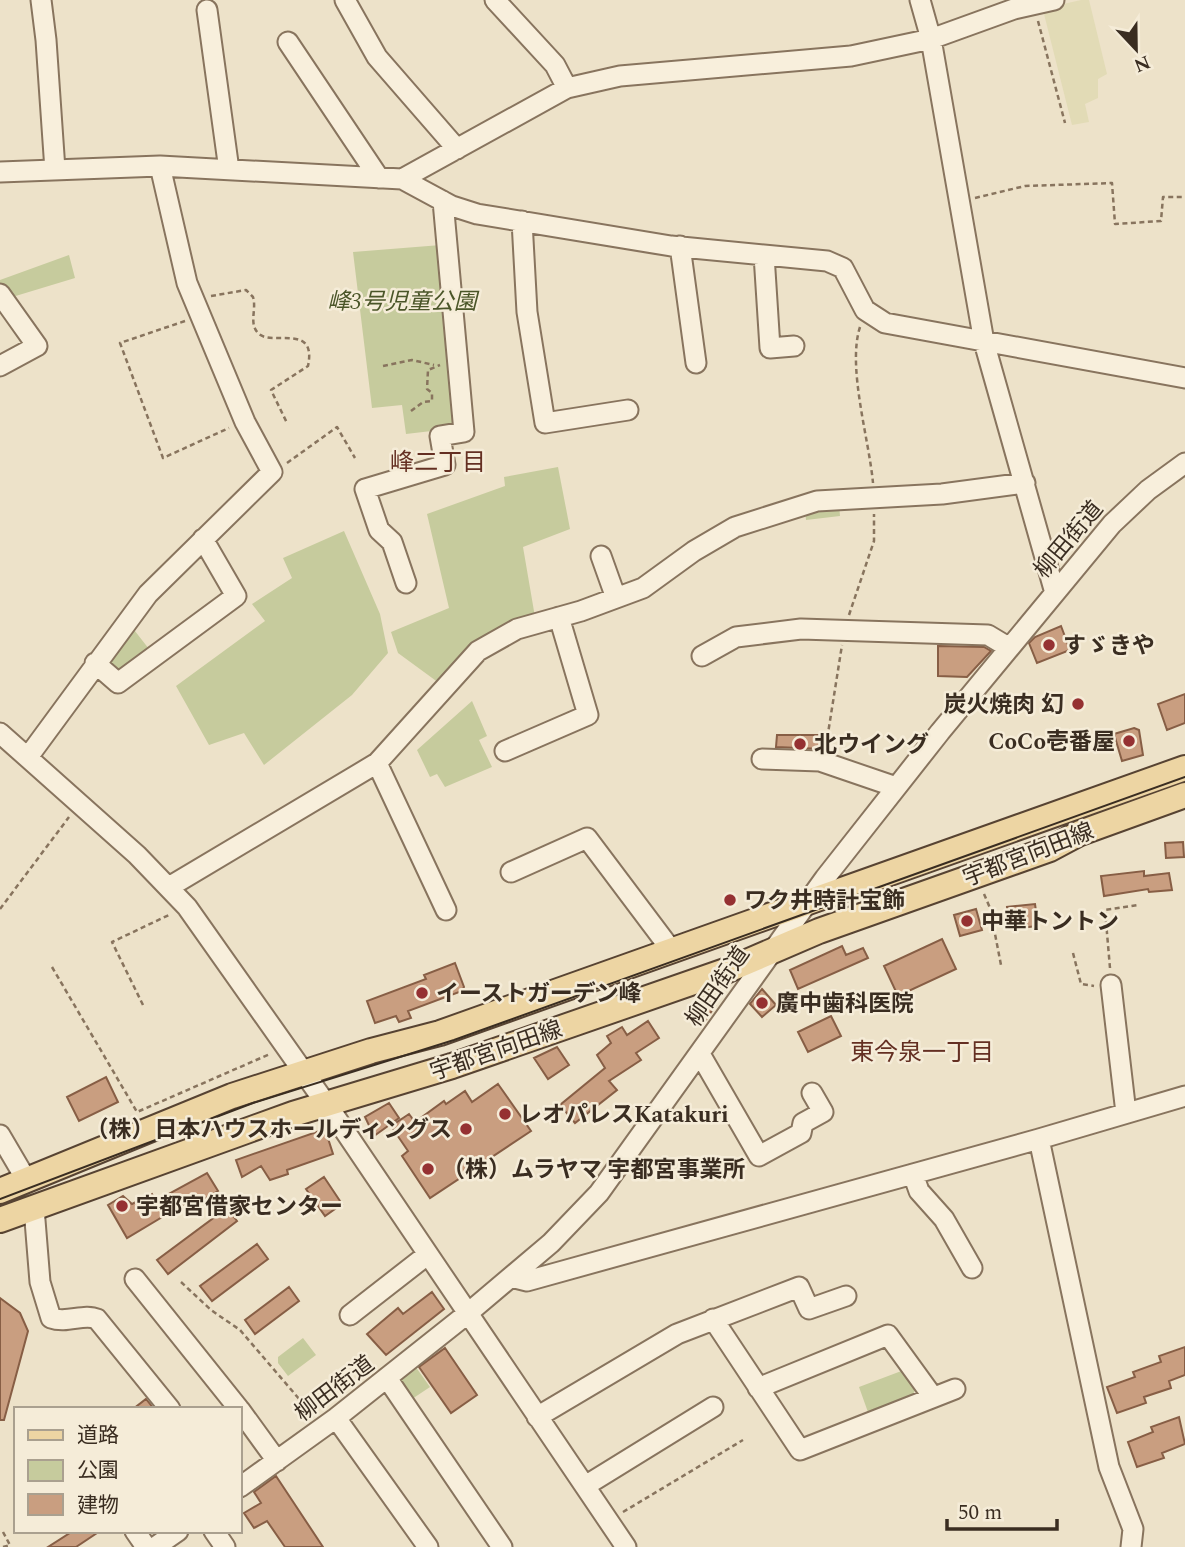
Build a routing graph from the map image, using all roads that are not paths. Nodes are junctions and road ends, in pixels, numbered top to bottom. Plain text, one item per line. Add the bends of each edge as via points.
1 (41, 0) edge
2 (345, 0) edge
3 (495, 0) edge
4 (920, 0) edge
5 (1054, 0) edge
6 (207, 10) dead end
7 (931, 39) junction
8 (288, 42) dead end
9 (567, 88) junction
10 (457, 149) junction
11 (160, 166) junction
12 (55, 170) junction
13 (229, 170) junction
14 (0, 172) edge
15 (379, 178) junction
16 (402, 179) junction
17 (443, 201) junction
18 (522, 221) junction
19 (680, 246) junction
20 (764, 255) junction
21 (0, 294) edge
22 (984, 342) junction
23 (794, 346) dead end
24 (696, 363) dead end
25 (0, 366) edge
26 (1185, 378) edge
27 (628, 410) dead end
28 (1184, 467) edge
29 (1025, 483) junction
30 (203, 539) junction
31 (601, 556) dead end
32 (406, 583) dead end
33 (1055, 593) junction
34 (616, 598) junction
35 (559, 617) junction
36 (1008, 647) junction
37 (702, 656) dead end
38 (95, 663) junction
39 (0, 733) edge
40 (505, 751) dead end
41 (1185, 754) edge
42 (28, 757) junction
43 (762, 759) dead end
44 (377, 763) junction
45 (1185, 768) edge
46 (896, 787) junction
47 (1185, 795) edge
48 (1185, 810) edge
49 (1034, 820) junction
50 (1080, 833) junction
51 (511, 872) dead end
52 (169, 887) junction
53 (808, 902) junction
54 (446, 910) dead end
55 (673, 951) junction
56 (771, 952) junction
57 (1111, 985) road end
58 (700, 1054) junction
59 (304, 1072) junction
60 (811, 1093) dead end
61 (1185, 1096) edge
62 (325, 1103) junction
63 (1126, 1113) junction
64 (0, 1135) edge
65 (1039, 1139) junction
66 (913, 1174) junction
67 (27, 1181) junction
68 (0, 1191) edge
69 (34, 1208) junction
70 (0, 1220) edge
71 (427, 1255) junction
72 (972, 1268) dead end
73 (512, 1277) junction
74 (135, 1279) dead end
75 (846, 1296) dead end
76 (467, 1314) junction
77 (350, 1315) dead end
78 (713, 1319) junction
79 (387, 1378) junction
80 (758, 1388) junction
81 (955, 1389) dead end
82 (933, 1397) junction
83 (168, 1407) edge
84 (237, 1407) edge
85 (713, 1407) dead end
86 (242, 1413) edge
87 (537, 1417) junction
88 (329, 1423) junction
89 (277, 1461) junction
90 (585, 1486) junction
91 (242, 1487) edge
92 (175, 1533) edge
93 (155, 1547) edge
94 (428, 1547) edge
95 (502, 1547) edge
96 (626, 1547) edge
97 (1132, 1547) edge

1 - 12 street
2 - 10 street via 377,57
3 - 9 street via 555,65
4 - 7 street
5 - 7 street
6 - 13 street
7 - 9 street via 851,56 620,76
7 - 22 street
8 - 15 street
9 - 10 street
10 - 16 street
11 - 12 street
11 - 13 street
11 - 30 street via 187,283 245,422 272,472
12 - 14 street
13 - 15 street
15 - 16 street
16 - 17 street
17 - 18 street via 477,214
17 - 32 street via 464,432 440,436 444,465 365,489 379,530 392,542
18 - 19 street
18 - 27 street via 527,312 545,423
19 - 20 street
19 - 24 street
20 - 22 street via 827,261 843,268 865,310 886,323
20 - 23 street via 770,348
21 - 25 street via 37,346
22 - 26 street
22 - 29 street
28 - 33 street, 柳田街道 via 1128,507
29 - 33 street
29 - 34 street via 942,494 817,501 736,527 643,588
30 - 38 street via 148,594
30 - 38 street via 236,596 118,683
31 - 34 street
33 - 36 street, 柳田街道
34 - 35 street
35 - 40 street via 588,715
35 - 44 street via 517,629 478,651
36 - 37 street via 988,635 801,629 736,637
36 - 46 street, 柳田街道
38 - 42 street
39 - 42 street
41 - 49 main road via 1123,777
42 - 52 street
43 - 46 street via 823,762
44 - 52 street
44 - 54 street
45 - 49 main road, 宇都宮向田線
46 - 53 street, 柳田街道
47 - 50 main road, 宇都宮向田線
48 - 50 main road via 1100,839
49 - 53 main road, 宇都宮向田線
50 - 56 main road, 宇都宮向田線 via 1050,849
51 - 55 street via 587,838
52 - 59 street
53 - 55 main road, 宇都宮向田線
53 - 56 street, 柳田街道
55 - 59 main road, 宇都宮向田線 via 440,1033
56 - 58 street, 柳田街道
56 - 62 main road, 宇都宮向田線 via 452,1066
57 - 63 street
58 - 60 street via 759,1156 801,1133 803,1123 823,1112
58 - 73 street, 柳田街道 via 599,1193
59 - 62 street
59 - 67 main road, 宇都宮向田線 via 191,1110
61 - 63 street
62 - 69 main road, 宇都宮向田線
62 - 71 street
63 - 65 street
64 - 67 street
65 - 66 street
65 - 97 street via 1109,1467 1133,1529
66 - 72 street via 919,1191 944,1219
66 - 73 street via 527,1281
67 - 68 main road, 宇都宮向田線
69 - 70 main road, 宇都宮向田線
69 - 83 street via 40,1282 51,1318 97,1319
71 - 76 street
71 - 77 street
73 - 76 street, 柳田街道
74 - 84 street
75 - 78 street via 809,1309 799,1287
76 - 79 street, 柳田街道
76 - 87 street
78 - 80 street
78 - 87 street via 677,1334
79 - 88 street, 柳田街道
79 - 95 street
80 - 82 street via 888,1335
80 - 82 street via 800,1450
81 - 82 street
85 - 90 street
86 - 89 street
87 - 90 street
88 - 89 street, 柳田街道
88 - 94 street
89 - 91 street, 柳田街道
90 - 96 street
92 - 93 street

